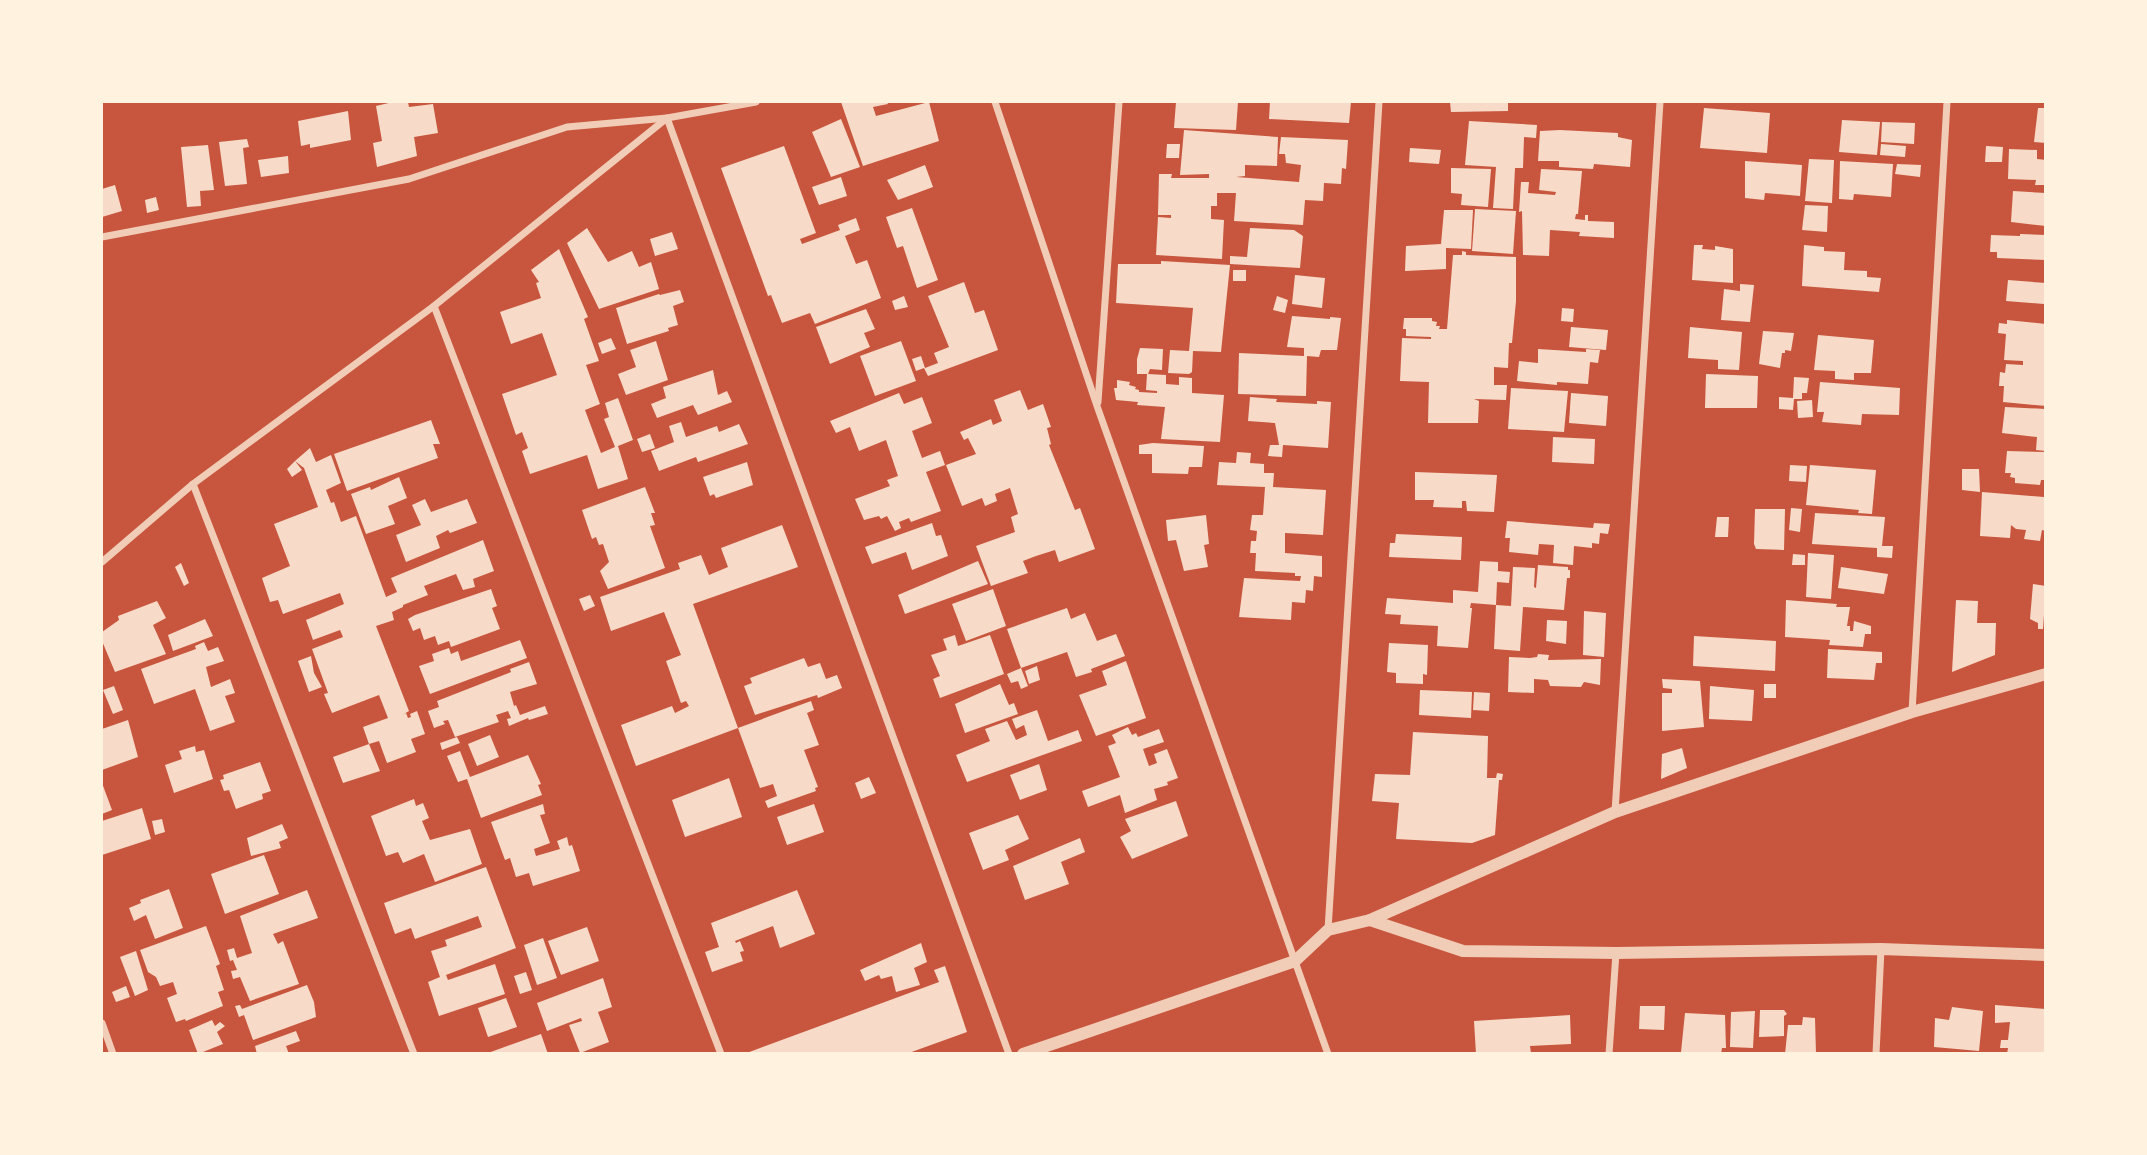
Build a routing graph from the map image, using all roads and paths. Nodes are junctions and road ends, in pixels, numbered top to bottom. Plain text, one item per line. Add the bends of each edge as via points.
1 (756, 102) edge
2 (995, 102) edge
3 (1119, 102) edge
4 (1379, 102) edge
5 (1660, 102) edge
6 (1947, 102) edge
7 (667, 118) junction
8 (102, 237) edge
9 (434, 306) junction
10 (1097, 406) junction
11 (193, 484) junction
12 (102, 562) edge
13 (2046, 674) edge
14 (1912, 712) junction
15 (1615, 812) junction
16 (1370, 920) junction
17 (1328, 930) junction
18 (1881, 949) junction
19 (1616, 953) junction
20 (2046, 956) edge
21 (1295, 961) junction
22 (102, 1024) edge
23 (113, 1054) edge
24 (414, 1054) edge
25 (721, 1054) edge
26 (1009, 1054) edge
27 (1023, 1054) edge
28 (1328, 1054) edge
29 (1609, 1054) edge
30 (1875, 1054) edge

1 - 7 street
2 - 10 street
3 - 10 street
4 - 17 street
5 - 15 street
6 - 14 street
7 - 8 street via 567,127 410,180
7 - 9 street
7 - 26 street
9 - 11 street
9 - 25 street
10 - 21 street
11 - 12 street
11 - 24 street
13 - 14 street
14 - 15 street
15 - 16 street
16 - 17 street
16 - 19 street via 1463,951
17 - 21 street
18 - 19 street
18 - 20 street
18 - 30 street
19 - 29 street
21 - 27 street
21 - 28 street
22 - 23 street

